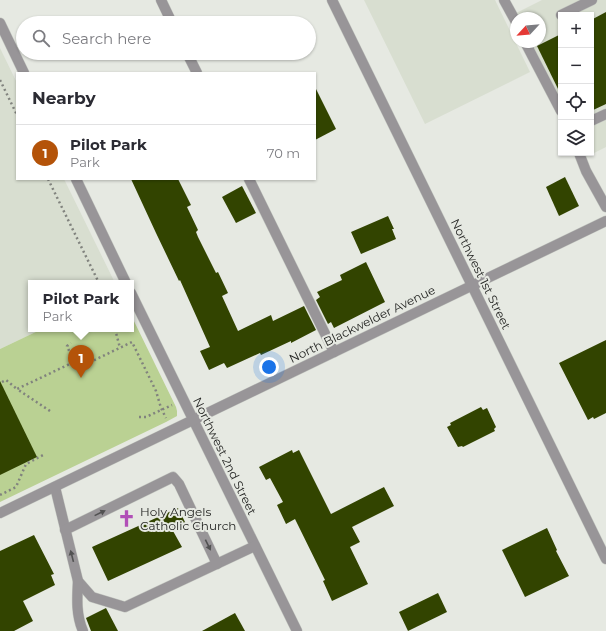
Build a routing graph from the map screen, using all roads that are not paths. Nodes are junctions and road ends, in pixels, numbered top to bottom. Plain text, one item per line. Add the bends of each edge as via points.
1 (161, 0) edge
2 (332, 0) edge
3 (504, 0) edge
4 (592, 0) edge
5 (511, 12) edge
6 (567, 12) edge
7 (169, 16) edge
8 (0, 23) edge
9 (528, 48) edge
10 (16, 56) edge
11 (18, 60) edge
12 (190, 60) edge
13 (24, 72) edge
14 (196, 72) edge
15 (558, 105) edge
16 (606, 114) edge
17 (593, 120) edge
18 (580, 156) edge
19 (76, 180) edge
20 (249, 180) edge
21 (606, 207) edge
22 (606, 221) edge
23 (125, 280) edge
24 (472, 284) junction
25 (134, 299) edge
26 (334, 352) junction
27 (193, 421) junction
28 (55, 487) junction
29 (0, 513) edge
30 (65, 530) junction
31 (255, 546) junction
32 (606, 559) edge
33 (217, 564) junction
34 (78, 582) junction
35 (83, 631) edge
36 (297, 631) edge

1 - 7 street
2 - 24 street, Northwest 1st Street
3 - 5 street
4 - 6 street
8 - 10 street
9 - 15 street
11 - 13 street
12 - 14 street
16 - 17 street
18 - 21 street
19 - 23 street
20 - 26 street
22 - 24 street, North Blackwelder Avenue
24 - 26 street, North Blackwelder Avenue
24 - 32 street, Northwest 1st Street
25 - 27 street, Northwest 2nd Street
26 - 27 street, North Blackwelder Avenue
27 - 28 street, North Blackwelder Avenue
27 - 31 street, Northwest 2nd Street
28 - 29 street, North Blackwelder Avenue
28 - 30 street
30 -> 33 street via 173,477 179,484
34 -> 30 street
31 - 33 street
31 - 36 street, Northwest 2nd Street
33 - 34 street via 124,607 92,597
34 - 35 street via 77,606

